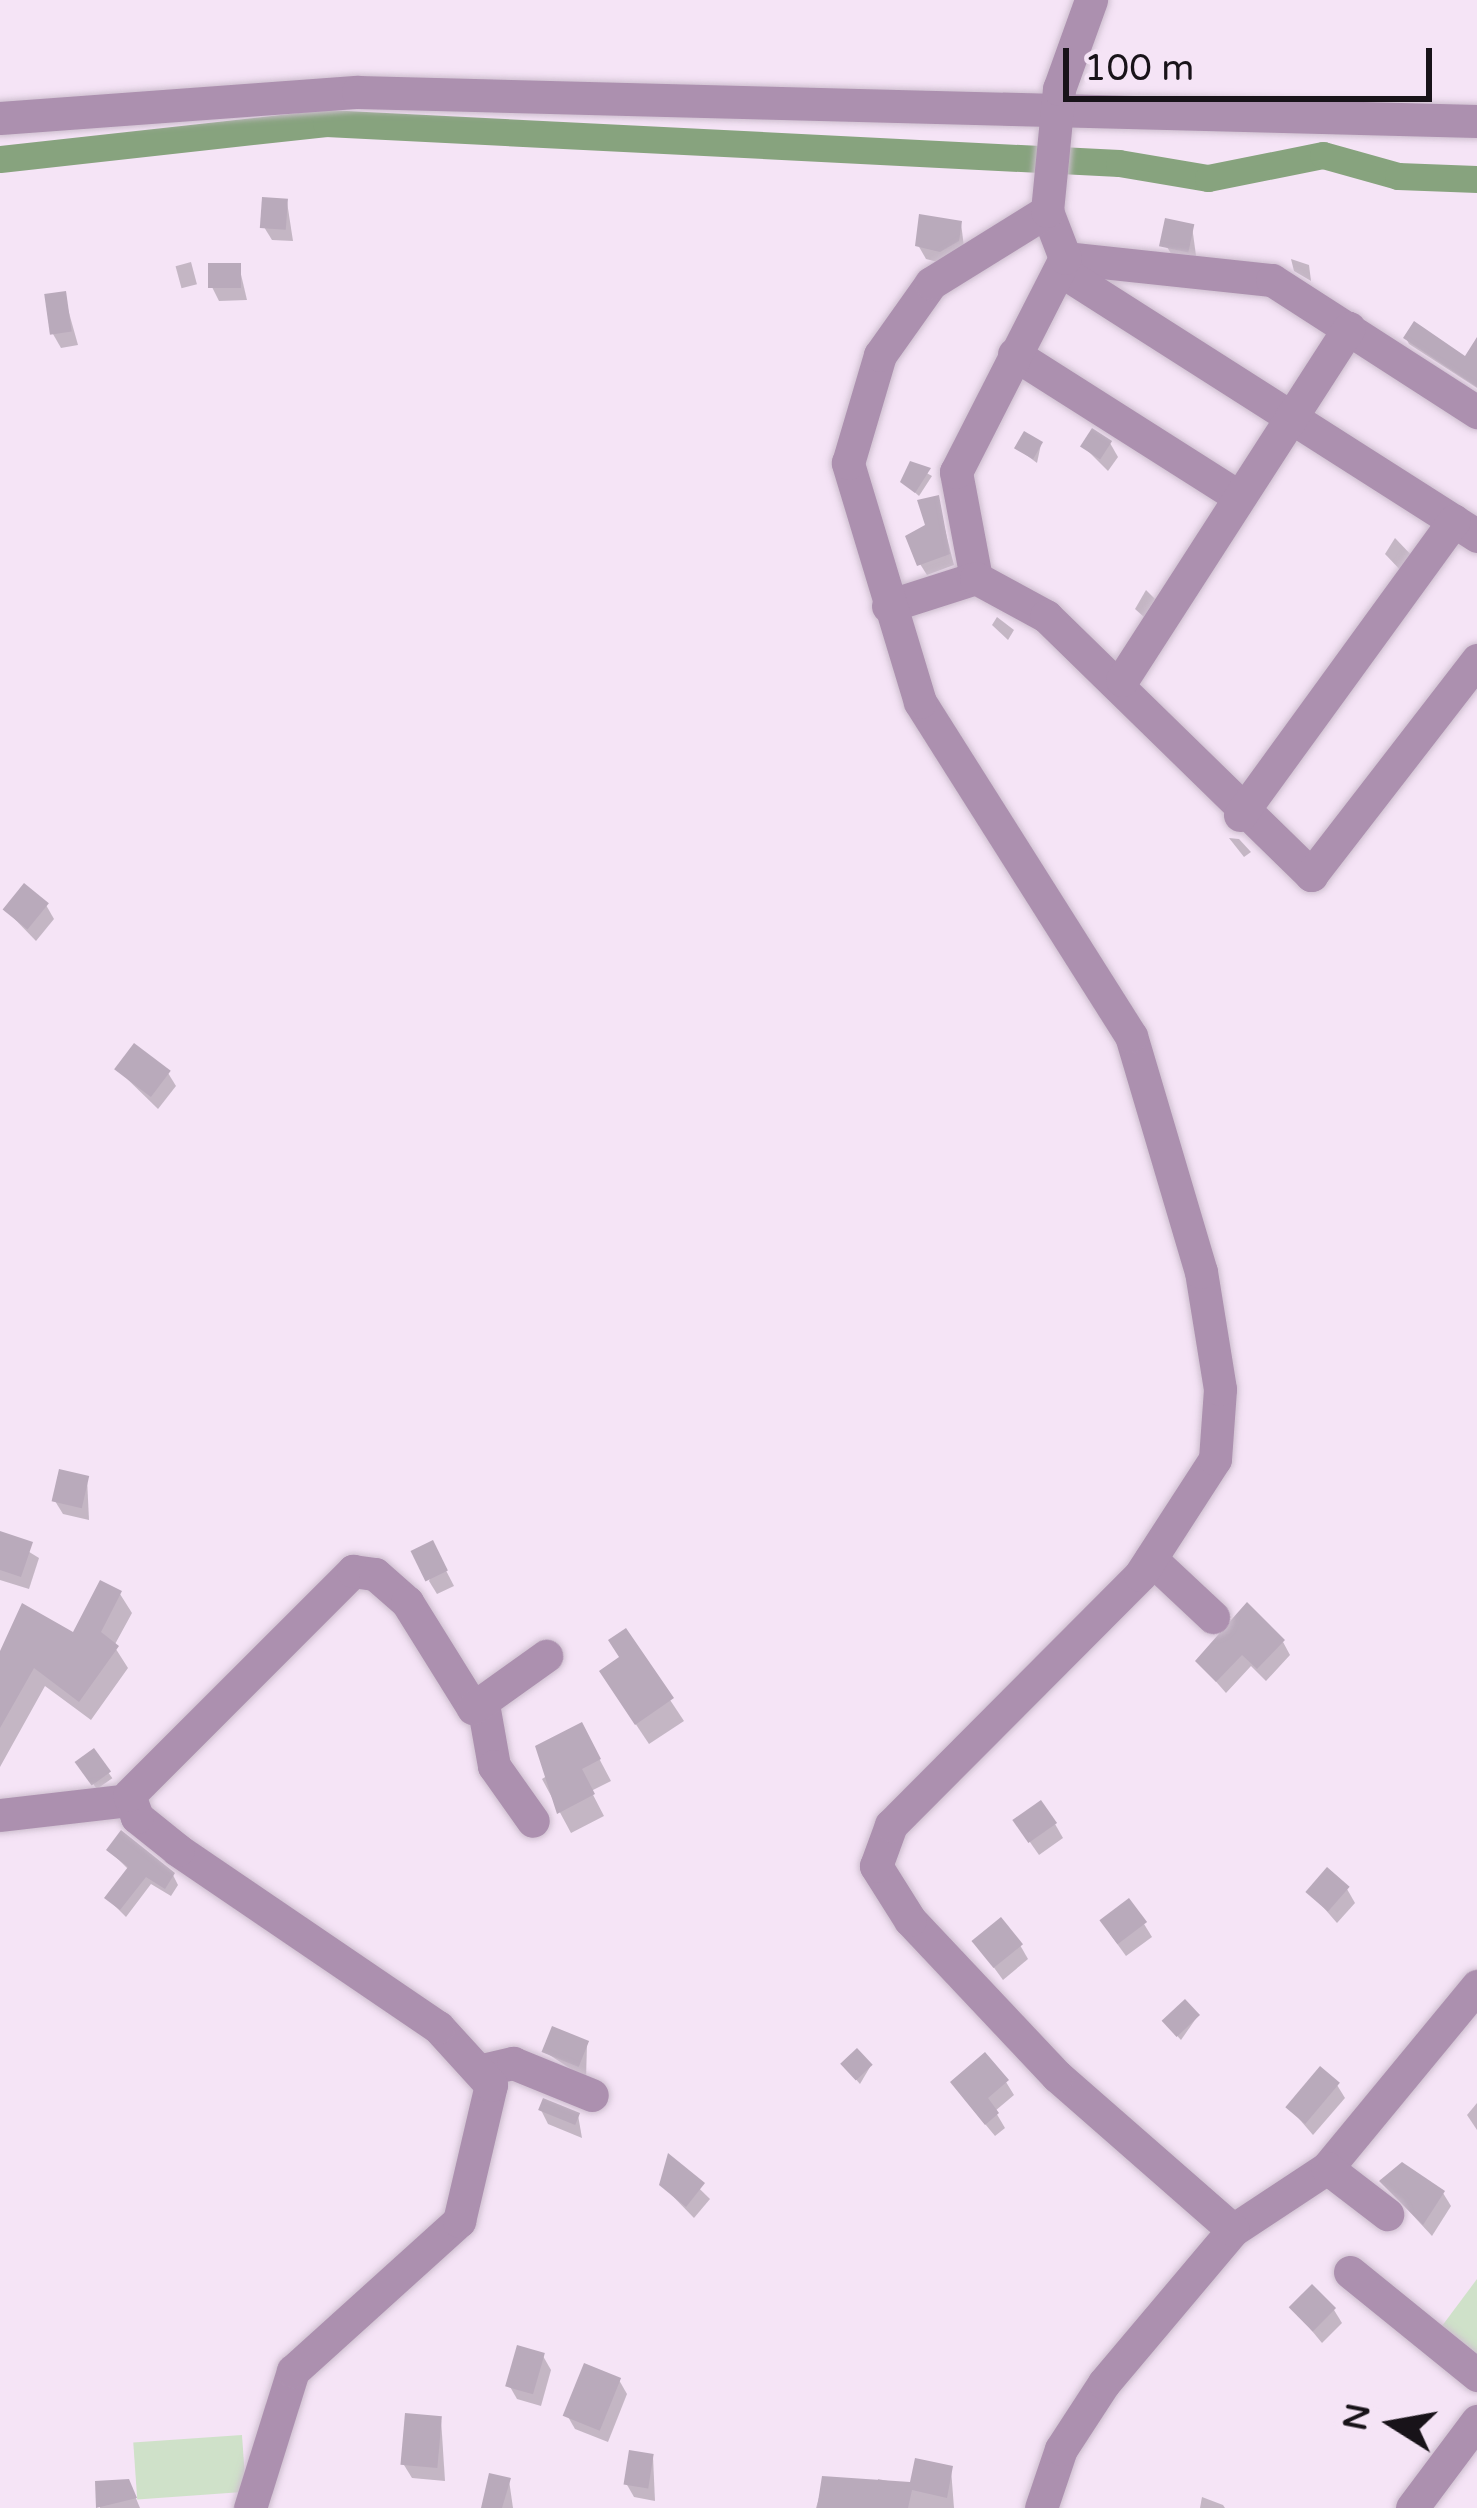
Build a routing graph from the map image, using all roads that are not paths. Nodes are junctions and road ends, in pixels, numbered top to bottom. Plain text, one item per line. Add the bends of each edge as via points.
1 (1090, 0) edge
2 (0, 118) edge
3 (1477, 121) edge
4 (1054, 128) junction
5 (1048, 201) junction
6 (1063, 264) junction
7 (1349, 328) junction
8 (1014, 354) junction
9 (1477, 412) edge
10 (1293, 418) junction
11 (1235, 494) junction
12 (1465, 528) edge
13 (976, 578) junction
14 (888, 606) junction
15 (1477, 661) edge
16 (1122, 680) junction
17 (1240, 815) junction
18 (1151, 1559) junction
19 (1213, 1617) dead end
20 (546, 1656) dead end
21 (484, 1704) junction
22 (129, 1800) junction
23 (0, 1815) edge
24 (533, 1821) dead end
25 (1477, 1986) edge
26 (482, 2070) junction
27 (592, 2095) dead end
28 (1327, 2168) junction
29 (1387, 2214) dead end
30 (1233, 2230) junction
31 (1350, 2272) dead end
32 (1477, 2375) edge
33 (1477, 2420) edge
34 (250, 2508) edge
35 (1041, 2508) edge
36 (1412, 2508) edge

1 - 4 street
2 - 4 street via 358,92
3 - 4 street
4 - 5 street
5 - 6 street
5 - 14 street via 931,284 871,378 848,484
6 - 7 street via 1232,268 1298,291
6 - 8 street
6 - 10 street
7 - 9 street
7 - 10 street
8 - 11 street
8 - 13 street via 956,472
10 - 11 street
10 - 12 street
11 - 16 street
12 - 17 street
13 - 14 street
13 - 16 street via 1046,616
14 - 18 street via 932,726 1131,1036 1186,1214 1222,1419 1208,1474
15 - 17 street via 1318,873 1302,873
16 - 17 street
18 - 19 street
18 - 30 street via 891,1825 876,1866 910,1920 1040,2059
20 - 21 street
21 - 22 street via 459,1698 387,1581 353,1571 141,1774
21 - 24 street via 494,1766
22 - 23 street
22 - 26 street via 178,1850 438,2027
25 - 28 street
26 - 27 street via 513,2063
26 - 34 street via 492,2098 459,2221 293,2371
28 - 29 street
28 - 30 street
30 - 35 street via 1103,2383
31 - 32 street
33 - 36 street

